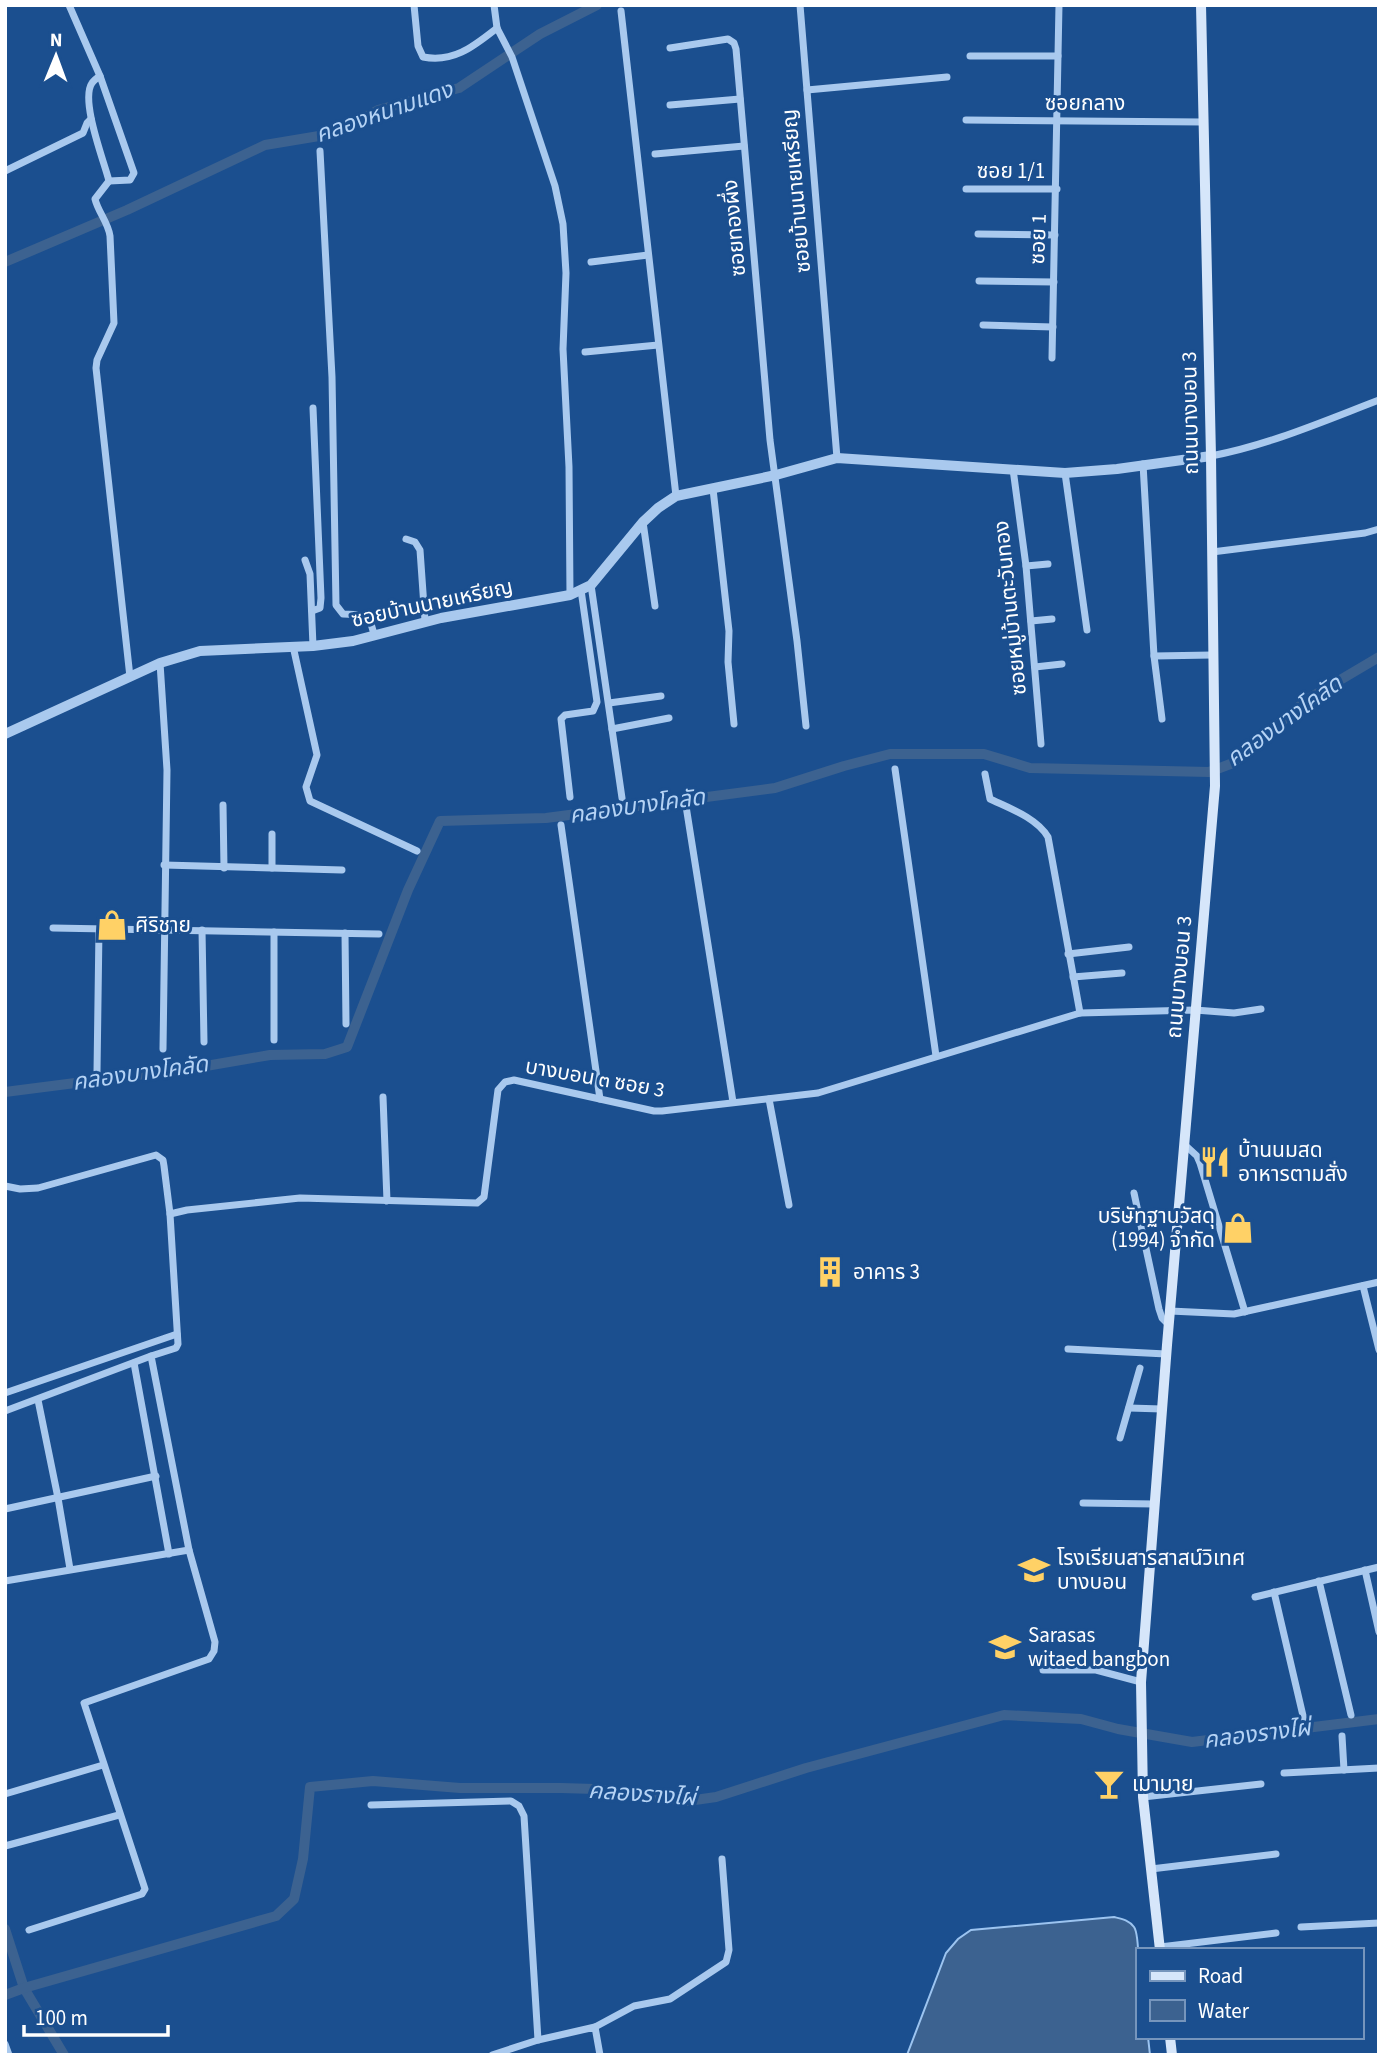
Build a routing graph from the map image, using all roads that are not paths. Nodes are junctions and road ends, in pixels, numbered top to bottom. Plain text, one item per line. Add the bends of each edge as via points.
1 (69, 5) edge
2 (415, 5) edge
3 (494, 5) edge
4 (800, 5) edge
5 (1059, 5) edge
6 (1201, 5) edge
7 (621, 11) dead end
8 (498, 28) junction
9 (670, 48) dead end
10 (970, 56) dead end
11 (1058, 56) junction
12 (100, 76) junction
13 (947, 77) dead end
14 (807, 90) junction
15 (740, 99) junction
16 (670, 105) dead end
17 (91, 119) junction
18 (966, 120) dead end
19 (1057, 120) junction
20 (1203, 122) junction
21 (744, 146) junction
22 (320, 151) dead end
23 (655, 154) dead end
24 (5, 171) edge
25 (109, 181) junction
26 (966, 189) dead end
27 (1057, 189) junction
28 (978, 234) dead end
29 (1055, 235) junction
30 (648, 255) junction
31 (591, 262) dead end
32 (979, 281) dead end
33 (1054, 282) junction
34 (983, 325) dead end
35 (1053, 327) junction
36 (658, 345) junction
37 (585, 352) dead end
38 (1052, 358) dead end
39 (1379, 400) edge
40 (313, 408) dead end
41 (1211, 456) junction
42 (837, 458) junction
43 (1143, 464) junction
44 (1013, 469) junction
45 (1065, 473) junction
46 (776, 475) junction
47 (713, 489) junction
48 (676, 496) junction
49 (643, 522) junction
50 (1379, 529) edge
51 (406, 539) dead end
52 (1212, 552) junction
53 (305, 560) dead end
54 (1048, 564) dead end
55 (1026, 566) junction
56 (586, 588) junction
57 (570, 595) junction
58 (655, 606) dead end
59 (312, 611) junction
60 (1052, 620) dead end
61 (425, 621) junction
62 (1031, 621) junction
63 (1087, 630) dead end
64 (374, 634) junction
65 (293, 646) junction
66 (313, 646) junction
67 (1212, 655) junction
68 (1154, 656) junction
69 (160, 663) junction
70 (1062, 664) dead end
71 (1035, 667) junction
72 (130, 677) junction
73 (661, 696) dead end
74 (609, 703) junction
75 (669, 718) dead end
76 (1162, 719) dead end
77 (734, 724) dead end
78 (806, 726) dead end
79 (612, 729) junction
80 (5, 734) edge
81 (1041, 744) dead end
82 (895, 769) dead end
83 (985, 774) dead end
84 (570, 797) dead end
85 (622, 798) dead end
86 (223, 805) dead end
87 (686, 806) dead end
88 (561, 825) dead end
89 (272, 834) dead end
90 (417, 850) dead end
91 (164, 865) junction
92 (224, 868) junction
93 (272, 869) junction
94 (342, 870) dead end
95 (53, 928) dead end
96 (164, 928) junction
97 (99, 929) junction
98 (202, 930) junction
99 (274, 932) junction
100 (345, 933) junction
101 (379, 934) dead end
102 (1129, 947) dead end
103 (1068, 954) junction
104 (1122, 973) dead end
105 (1073, 978) junction
106 (1261, 1009) dead end
107 (1195, 1010) junction
108 (1080, 1013) junction
109 (346, 1024) dead end
110 (274, 1040) dead end
111 (204, 1042) dead end
112 (163, 1049) dead end
113 (936, 1056) junction
114 (97, 1072) dead end
115 (383, 1097) dead end
116 (600, 1099) junction
117 (769, 1099) junction
118 (733, 1102) junction
119 (1185, 1145) junction
120 (5, 1186) edge
121 (1134, 1193) dead end
122 (387, 1201) junction
123 (789, 1205) dead end
124 (170, 1214) junction
125 (1379, 1282) edge
126 (1363, 1286) junction
127 (1170, 1311) junction
128 (1245, 1312) junction
129 (1168, 1324) junction
130 (177, 1334) junction
131 (1068, 1349) dead end
132 (1379, 1350) edge
133 (1166, 1354) junction
134 (151, 1356) junction
135 (134, 1363) junction
136 (1140, 1368) dead end
137 (5, 1393) edge
138 (38, 1399) junction
139 (1129, 1408) junction
140 (1162, 1409) junction
141 (5, 1411) edge
142 (1120, 1438) dead end
143 (156, 1476) junction
144 (58, 1498) junction
145 (1083, 1503) dead end
146 (1155, 1504) junction
147 (5, 1509) edge
148 (189, 1550) junction
149 (169, 1553) junction
150 (1379, 1567) edge
151 (70, 1569) junction
152 (1365, 1570) junction
153 (5, 1581) edge
154 (1319, 1581) junction
155 (1274, 1592) junction
156 (1255, 1597) dead end
157 (1379, 1632) edge
158 (1043, 1670) dead end
159 (1141, 1682) junction
160 (1351, 1715) dead end
161 (1304, 1720) dead end
162 (1342, 1735) dead end
163 (103, 1765) junction
164 (1379, 1768) edge
165 (1344, 1770) junction
166 (1284, 1773) dead end
167 (1261, 1784) dead end
168 (5, 1794) edge
169 (1143, 1797) junction
170 (371, 1805) dead end
171 (119, 1815) junction
172 (5, 1846) edge
173 (1276, 1854) dead end
174 (722, 1859) dead end
175 (1151, 1869) junction
176 (1379, 1923) edge
177 (1301, 1927) dead end
178 (29, 1930) dead end
179 (1276, 1933) dead end
180 (1160, 1948) edge
181 (595, 2027) junction
182 (538, 2040) junction
183 (5, 2044) edge
184 (9, 2055) edge
185 (492, 2055) edge
186 (600, 2055) edge

1 - 12 street
2 - 8 street via 422,57 436,60 465,52
3 - 8 street
4 - 14 street, ซอยบ้านนายเหรียญ
5 - 11 street, ซอย 1
6 - 20 main road, ถนนบางบอน 3
7 - 30 street
8 - 57 street via 555,187 566,249 563,349
9 - 15 street, ซอยทองผึ่ง via 728,39 734,43
10 - 11 street
11 - 19 street, ซอย 1
12 - 17 street via 91,84 88,96
12 - 25 street via 134,173 130,180
13 - 14 street
14 - 42 street, ซอยบ้านนายเหรียญ
15 - 16 street
15 - 21 street, ซอยทองผึ่ง
17 - 24 street via 83,133
17 - 25 street
18 - 19 street, ซอยกลาง
19 - 20 street, ซอยกลาง
19 - 27 street, ซอย 1
20 - 41 main road, ถนนบางบอน 3
21 - 23 street
21 - 46 street, ซอยทองผึ่ง
22 - 64 street via 332,377 336,605 343,614 368,616
25 - 72 street via 95,199 109,227 114,323 96,368
26 - 27 street, ซอย 1/1
27 - 29 street, ซอย 1
28 - 29 street
29 - 33 street, ซอย 1
30 - 31 street
30 - 36 street
32 - 33 street
33 - 35 street, ซอย 1
34 - 35 street
35 - 38 street, ซอย 1
36 - 37 street
36 - 48 street
39 - 41 street via 1305,429
40 - 59 street via 321,598 320,608
41 - 43 street, ซอยบ้านนายเหรียญ
41 - 52 main road, ถนนบางบอน 3
42 - 44 street, ซอยบ้านนายเหรียญ
42 - 46 street, ซอยบ้านนายเหรียญ
43 - 45 street, ซอยบ้านนายเหรียญ
43 - 68 street
44 - 45 street, ซอยบ้านนายเหรียญ
44 - 55 street, ซอยหมู่บ้านตะวันทอง
45 - 63 street
46 - 47 street, ซอยบ้านนายเหรียญ
46 - 78 street, ซอยทองผึ่ง
47 - 48 street, ซอยบ้านนายเหรียญ
47 - 77 street
48 - 49 street, ซอยบ้านนายเหรียญ
49 - 56 street, ซอยบ้านนายเหรียญ
49 - 58 street
50 - 52 street
51 - 61 street via 420,550
52 - 67 main road, ถนนบางบอน 3
53 - 59 street via 310,567
54 - 55 street
55 - 62 street, ซอยหมู่บ้านตะวันทอง
56 - 57 street, ซอยบ้านนายเหรียญ
56 - 74 street
56 - 84 street via 597,702 593,711 561,719
57 - 61 street, ซอยบ้านนายเหรียญ
59 - 66 street
60 - 62 street
61 - 64 street, ซอยบ้านนายเหรียญ
62 - 71 street, ซอยหมู่บ้านตะวันทอง
64 - 66 street, ซอยบ้านนายเหรียญ
65 - 66 street, ซอยบ้านนายเหรียญ
65 - 69 street, ซอยบ้านนายเหรียญ via 200,651
65 - 90 street via 317,755 306,787 310,801
67 - 68 street
67 - 107 main road, ถนนบางบอน 3 via 1215,786
68 - 76 street
69 - 72 street, ซอยบ้านนายเหรียญ
69 - 91 street via 167,770
70 - 71 street
71 - 81 street, ซอยหมู่บ้านตะวันทอง
72 - 80 street, ซอยบ้านนายเหรียญ
73 - 74 street
74 - 79 street
75 - 79 street
79 - 85 street
82 - 113 street
83 - 103 street via 990,799 1035,822 1048,837
86 - 92 street
87 - 118 street
88 - 116 street
89 - 93 street
91 - 92 street
91 - 96 street
92 - 93 street
93 - 94 street
95 - 97 street
96 - 97 street
96 - 98 street
96 - 112 street
97 - 114 street
98 - 99 street
98 - 111 street
99 - 100 street
99 - 110 street
100 - 101 street
100 - 109 street
102 - 103 street
103 - 105 street
104 - 105 street
105 - 108 street
106 - 107 street, บางบอน ๓ ซอย 3 via 1234,1013
107 - 108 street, บางบอน ๓ ซอย 3
107 - 119 main road, ถนนบางบอน 3
108 - 113 street, บางบอน ๓ ซอย 3
113 - 117 street, บางบอน ๓ ซอย 3 via 818,1093
115 - 122 street
116 - 118 street, บางบอน ๓ ซอย 3 via 654,1111
116 - 122 street, บางบอน ๓ ซอย 3 via 514,1080 505,1082 498,1090 481,1201
117 - 118 street, บางบอน ๓ ซอย 3
117 - 123 street
119 - 127 main road, ถนนบางบอน 3
119 - 128 street via 1200,1163
120 - 124 street via 38,1188 156,1155 164,1166
121 - 129 street via 1159,1309
122 - 124 street, บางบอน ๓ ซอย 3 via 300,1198
124 - 130 street
125 - 126 street
126 - 128 street
126 - 132 street
127 - 128 street
127 - 129 main road, ถนนบางบอน 3
129 - 133 main road, ถนนบางบอน 3
130 - 134 street via 177,1347
130 - 137 street
131 - 133 street
133 - 140 main road, ถนนบางบอน 3
134 - 135 street
134 - 148 street
135 - 138 street
135 - 143 street
136 - 139 street
138 - 141 street
138 - 144 street
139 - 140 street
139 - 142 street
140 - 146 main road, ถนนบางบอน 3
143 - 144 street
143 - 149 street
144 - 147 street
144 - 151 street
145 - 146 street
146 - 159 main road, ถนนบางบอน 3
148 - 149 street
148 - 163 street via 214,1651 209,1659 84,1703
149 - 151 street
150 - 152 street
151 - 153 street
152 - 154 street
152 - 157 street
154 - 155 street
154 - 160 street
155 - 156 street
155 - 161 street
158 - 159 street via 1096,1670
159 - 169 main road, ถนนบางบอน 3
162 - 165 street
163 - 168 street
163 - 171 street
164 - 165 street
165 - 166 street
167 - 169 street
169 - 175 main road, ถนนบางบอน 3
170 - 182 street via 511,1801 519,1806 524,1816
171 - 172 street
171 - 178 street via 145,1884 142,1894
173 - 175 street
174 - 181 street via 726,1962 670,1999 634,2006
175 - 180 main road, ถนนบางบอน 3
176 - 177 street
179 - 180 street
181 - 182 street
181 - 186 street
182 - 185 street
183 - 184 street

